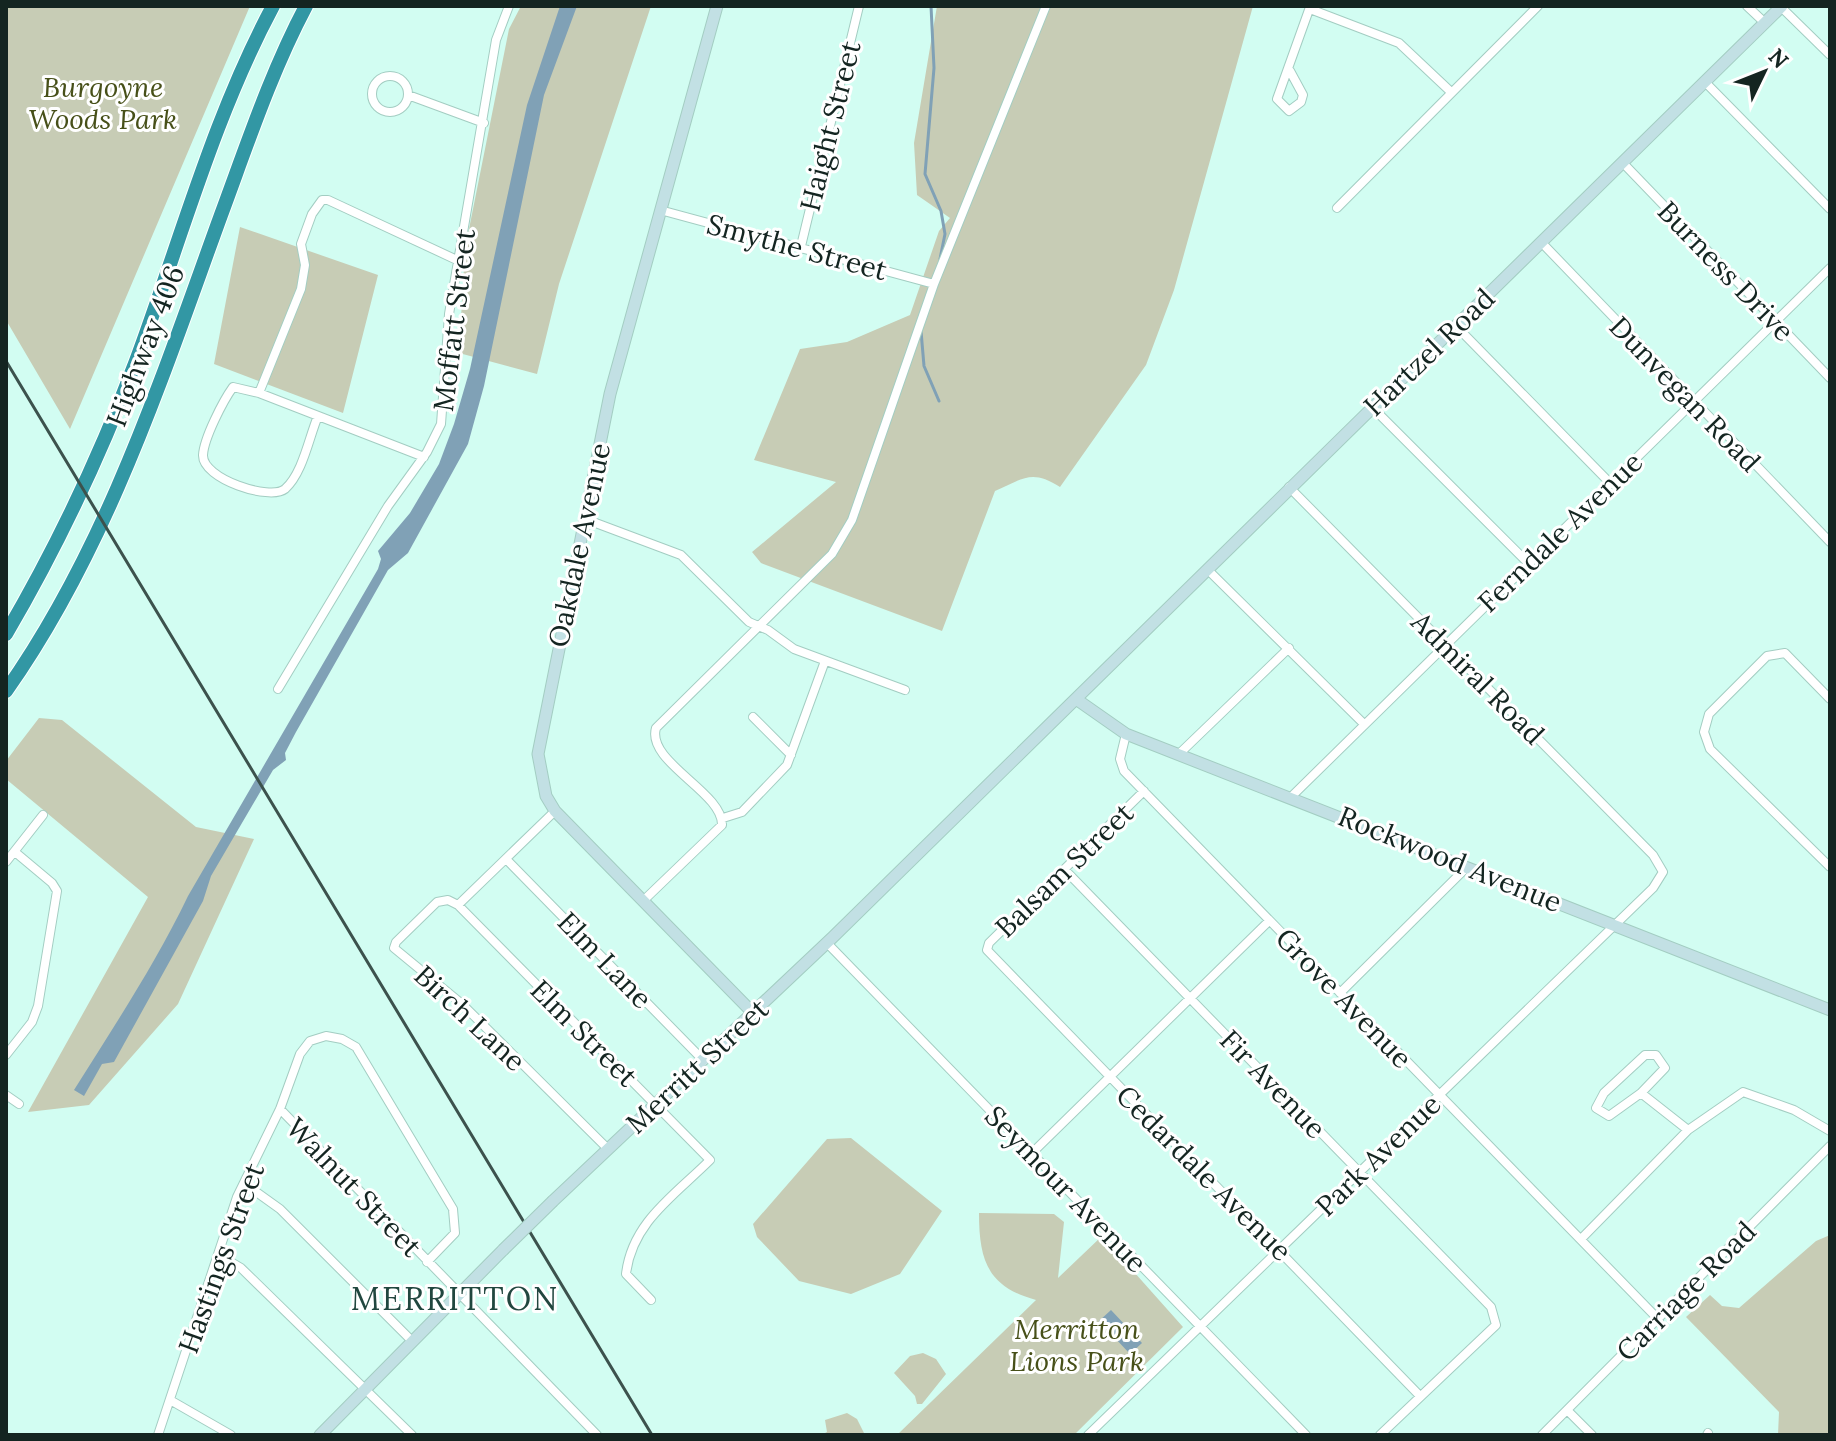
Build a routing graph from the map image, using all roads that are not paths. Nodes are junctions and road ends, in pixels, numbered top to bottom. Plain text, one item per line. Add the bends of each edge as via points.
1 (273, 6) edge
2 (306, 6) edge
3 (509, 6) edge
4 (717, 6) edge
5 (859, 6) edge
6 (1046, 6) edge
7 (1538, 6) edge
8 (1747, 6) edge
9 (1781, 6) edge
10 (1310, 7) edge
11 (1765, 23) junction
12 (1830, 55) edge
13 (1290, 71) dead end
14 (1705, 82) junction
15 (1451, 92) junction
16 (408, 95) junction
17 (484, 123) junction
18 (1623, 163) junction
19 (1337, 208) dead end
20 (1830, 209) edge
21 (660, 210) junction
22 (1542, 243) junction
23 (801, 246) junction
24 (459, 261) junction
25 (1830, 268) edge
26 (934, 284) junction
27 (1775, 322) junction
28 (1456, 326) junction
29 (1830, 378) edge
30 (259, 393) junction
31 (1692, 402) junction
32 (1372, 407) junction
33 (318, 416) junction
34 (424, 457) junction
35 (1610, 483) junction
36 (1289, 487) junction
37 (585, 519) junction
38 (1830, 542) edge
39 (1528, 563) junction
40 (1208, 570) junction
41 (756, 626) junction
42 (6, 634) edge
43 (1444, 645) junction
44 (1289, 648) junction
45 (825, 661) junction
46 (278, 689) dead end
47 (905, 690) dead end
48 (6, 691) edge
49 (1076, 699) junction
50 (1830, 699) edge
51 (753, 717) dead end
52 (1364, 724) junction
53 (1126, 734) junction
54 (1180, 753) junction
55 (791, 755) junction
56 (1144, 791) junction
57 (1291, 797) junction
58 (555, 811) junction
59 (43, 815) dead end
60 (723, 818) junction
61 (15, 852) junction
62 (506, 859) junction
63 (6, 862) edge
64 (1467, 867) junction
65 (1830, 867) edge
66 (1065, 870) junction
67 (1663, 872) joint
68 (644, 900) junction
69 (458, 905) junction
70 (1269, 921) junction
71 (1615, 924) junction
72 (827, 943) junction
73 (987, 950) joint
74 (1340, 993) junction
75 (1189, 998) junction
76 (1830, 1010) edge
77 (753, 1013) junction
78 (6, 1055) edge
79 (704, 1061) junction
80 (1109, 1077) junction
81 (1641, 1093) junction
82 (6, 1095) edge
83 (1439, 1096) junction
84 (19, 1104) dead end
85 (656, 1105) junction
86 (280, 1109) junction
87 (1688, 1130) junction
88 (1830, 1131) edge
89 (1830, 1146) edge
90 (608, 1149) junction
91 (1032, 1153) junction
92 (1360, 1172) junction
93 (245, 1184) junction
94 (1581, 1239) junction
95 (1280, 1249) junction
96 (219, 1255) junction
97 (427, 1262) junction
98 (459, 1296) junction
99 (651, 1300) dead end
100 (1659, 1320) junction
101 (1200, 1328) junction
102 (413, 1342) junction
103 (366, 1388) junction
104 (1420, 1396) junction
105 (170, 1400) junction
106 (1568, 1411) junction
107 (158, 1435) edge
108 (231, 1435) edge
109 (320, 1435) edge
110 (412, 1435) edge
111 (597, 1435) edge
112 (1088, 1435) edge
113 (1306, 1435) edge
114 (1380, 1435) edge
115 (1542, 1435) edge
116 (1592, 1435) edge

1 - 42 highway, Highway 406 via 228,106 102,450
2 - 48 highway, Highway 406 via 251,131 156,394 111,501 62,598
3 - 17 street, Moffatt Street via 496,40
4 - 21 street, Oakdale Avenue
5 - 23 street, Haight Street
6 - 26 street
7 - 15 street
8 - 11 street
9 - 11 street, Hartzel Road
9 - 12 street
10 - 13 street
10 - 15 street via 1399,43
11 - 14 street, Hartzel Road
14 - 18 street, Hartzel Road
14 - 20 street
15 - 19 street
16 - 16 street via 404,106 393,112 376,106 371,95 374,84 390,75 405,83
16 - 17 street
17 - 24 street, Moffatt Street
18 - 22 street, Hartzel Road
18 - 27 street, Burness Drive
21 - 23 street, Smythe Street
21 - 37 street, Oakdale Avenue via 610,394
22 - 28 street, Hartzel Road
22 - 31 street, Dunvegan Road
23 - 26 street, Smythe Street
24 - 30 street via 322,200 301,244 301,289
24 - 34 street, Moffatt Street via 449,314 441,424
25 - 27 street, Ferndale Avenue
26 - 41 street via 852,520 832,554
27 - 29 street, Burness Drive
27 - 31 street, Ferndale Avenue
28 - 32 street, Hartzel Road
28 - 35 street
30 - 33 street
30 - 33 street via 233,387 220,410 203,456 215,476 271,493 282,491
31 - 35 street, Ferndale Avenue
31 - 38 street, Dunvegan Road
32 - 36 street, Hartzel Road
32 - 39 street
33 - 34 street
34 - 46 street, Moffatt Street via 388,506
35 - 39 street, Ferndale Avenue
36 - 40 street, Hartzel Road
36 - 43 street, Admiral Road
37 - 41 street via 681,555
37 - 58 street, Oakdale Avenue via 538,754 542,784
39 - 43 street, Ferndale Avenue
40 - 44 street
40 - 49 street, Hartzel Road
41 - 45 street
41 - 60 street via 664,718 654,735 659,749
43 - 52 street, Ferndale Avenue
43 - 67 street, Admiral Road via 1653,855
44 - 52 street
44 - 54 street
45 - 47 street
45 - 55 street
49 - 53 street, Rockwood Avenue
49 - 72 street, Merritt Street
50 - 65 street via 1785,653 1767,656 1709,714 1704,732 1710,749
51 - 55 street
52 - 57 street, Ferndale Avenue
53 - 54 street, Rockwood Avenue
53 - 56 street, Grove Avenue via 1120,759
54 - 57 street, Rockwood Avenue
55 - 60 street via 742,812
56 - 66 street, Balsam Street
56 - 70 street, Grove Avenue
57 - 64 street, Rockwood Avenue
58 - 62 street
58 - 68 street, Oakdale Avenue
59 - 61 street
60 - 68 street via 714,836
61 - 63 street
61 - 78 street via 57,891 38,1006
62 - 69 street
62 - 79 street, Elm Lane
64 - 71 street, Rockwood Avenue
64 - 74 street
66 - 73 street, Balsam Street
66 - 75 street, Fir Avenue
67 - 71 street, Park Avenue
68 - 77 street, Oakdale Avenue
69 - 85 street, Elm Street
69 - 90 street, Birch Lane via 437,902 394,948 462,1004
70 - 74 street, Grove Avenue
70 - 75 street
71 - 76 street, Rockwood Avenue
71 - 83 street, Park Avenue
72 - 77 street, Merritt Street
72 - 91 street, Seymour Avenue
73 - 80 street, Cedardale Avenue
74 - 83 street, Grove Avenue
75 - 80 street
75 - 92 street, Fir Avenue
77 - 79 street, Merritt Street
79 - 85 street, Merritt Street
80 - 91 street
80 - 95 street, Cedardale Avenue
81 - 81 street via 1665,1068 1656,1055 1645,1055 1604,1093 1596,1108 1609,1116
81 - 87 street
82 - 84 street
83 - 92 street, Park Avenue
83 - 94 street, Grove Avenue
85 - 90 street, Merritt Street
85 - 99 street, Elm Street via 710,1160 639,1229 628,1254 626,1274
86 - 93 street, Hastings Street
86 - 97 street, Walnut Street
86 - 97 street, Hastings Street via 310,1041 326,1036 356,1047 453,1209 455,1233
87 - 88 street via 1743,1092 1794,1110
87 - 94 street
89 - 100 street, Carriage Road
90 - 98 street, Merritt Street, bridge
91 - 101 street, Seymour Avenue
92 - 95 street, Park Avenue
92 - 104 street, Fir Avenue via 1491,1307 1496,1325
93 - 96 street, Hastings Street
93 - 102 street via 280,1209
94 - 100 street, Grove Avenue
95 - 101 street, Park Avenue
95 - 104 street, Cedardale Avenue
96 - 103 street via 241,1268
96 - 105 street, Hastings Street
97 - 98 street, Walnut Street
98 - 102 street, Merritt Street
98 - 111 street, Walnut Street
100 - 106 street, Carriage Road
101 - 112 street, Park Avenue
101 - 113 street, Seymour Avenue
102 - 103 street, Merritt Street
103 - 109 street, Merritt Street
103 - 110 street
104 - 114 street, Fir Avenue
105 - 107 street, Hastings Street
105 - 108 street
106 - 115 street, Carriage Road
106 - 116 street

